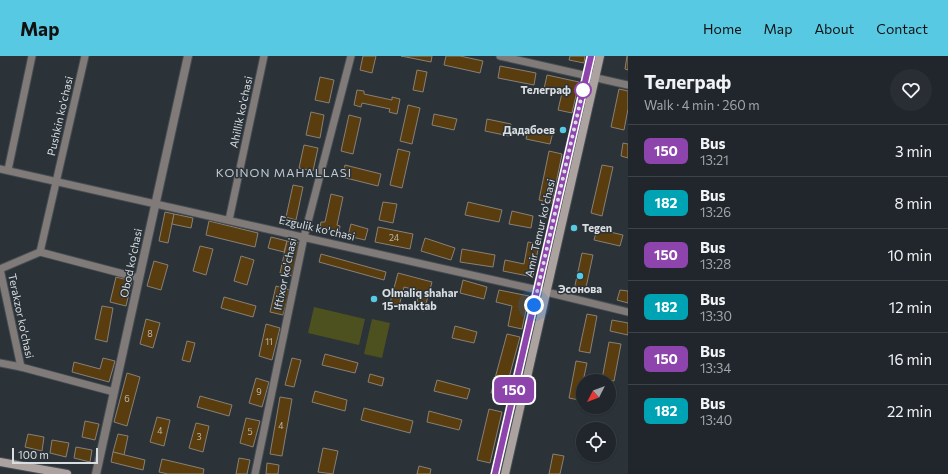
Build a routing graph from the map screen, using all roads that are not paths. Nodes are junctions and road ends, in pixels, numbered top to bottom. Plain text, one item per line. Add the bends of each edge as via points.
1 (32, 56) edge
2 (85, 56) edge
3 (188, 56) edge
4 (264, 56) edge
5 (351, 56) edge
6 (500, 56) edge
7 (591, 56) edge
8 (600, 56) edge
9 (586, 75) junction
10 (595, 77) junction
11 (628, 85) edge
12 (0, 169) edge
13 (8, 170) junction
14 (56, 182) junction
15 (155, 204) junction
16 (229, 220) junction
17 (304, 237) junction
18 (40, 252) junction
19 (0, 269) edge
20 (139, 278) junction
21 (542, 291) junction
22 (628, 312) edge
23 (0, 363) edge
24 (21, 367) junction
25 (114, 392) junction
26 (0, 462) edge
27 (67, 474) edge
28 (96, 474) edge
29 (255, 474) edge
30 (495, 474) edge
31 (505, 474) edge

1 - 13 street
2 - 14 street, Pushkin ko'chasi
3 - 15 street, Obod ko'chasi
4 - 16 street, Ahillik ko'chasi
5 - 17 street, Iftixor ko'chasi
6 - 9 street
7 - 9 main road, Amir Temur ko'chasi
8 - 10 main road, Amir Temur ko'chasi
9 - 10 street
9 - 21 main road, Amir Temur ko'chasi
10 - 11 street
10 - 21 main road, Amir Temur ko'chasi
12 - 13 street, Ezgulik ko'chasi
13 - 14 street, Ezgulik ko'chasi
14 - 15 street, Ezgulik ko'chasi
14 - 18 street
15 - 16 street, Ezgulik ko'chasi
15 - 20 street, Obod ko'chasi
16 - 17 street, Ezgulik ko'chasi
17 - 21 street, Ezgulik ko'chasi
17 - 29 street, Iftixor ko'chasi
18 - 19 street, Terakzor ko'chasi
18 - 20 street
19 - 24 street, Terakzor ko'chasi
20 - 25 street, Obod ko'chasi
21 - 22 street, Ezgulik ko'chasi
21 - 30 main road, Amir Temur ko'chasi
21 - 31 main road, Amir Temur ko'chasi
23 - 24 street, Terakzor ko'chasi
24 - 25 street, Terakzor ko'chasi
25 - 28 street, Obod ko'chasi
26 - 27 main road

